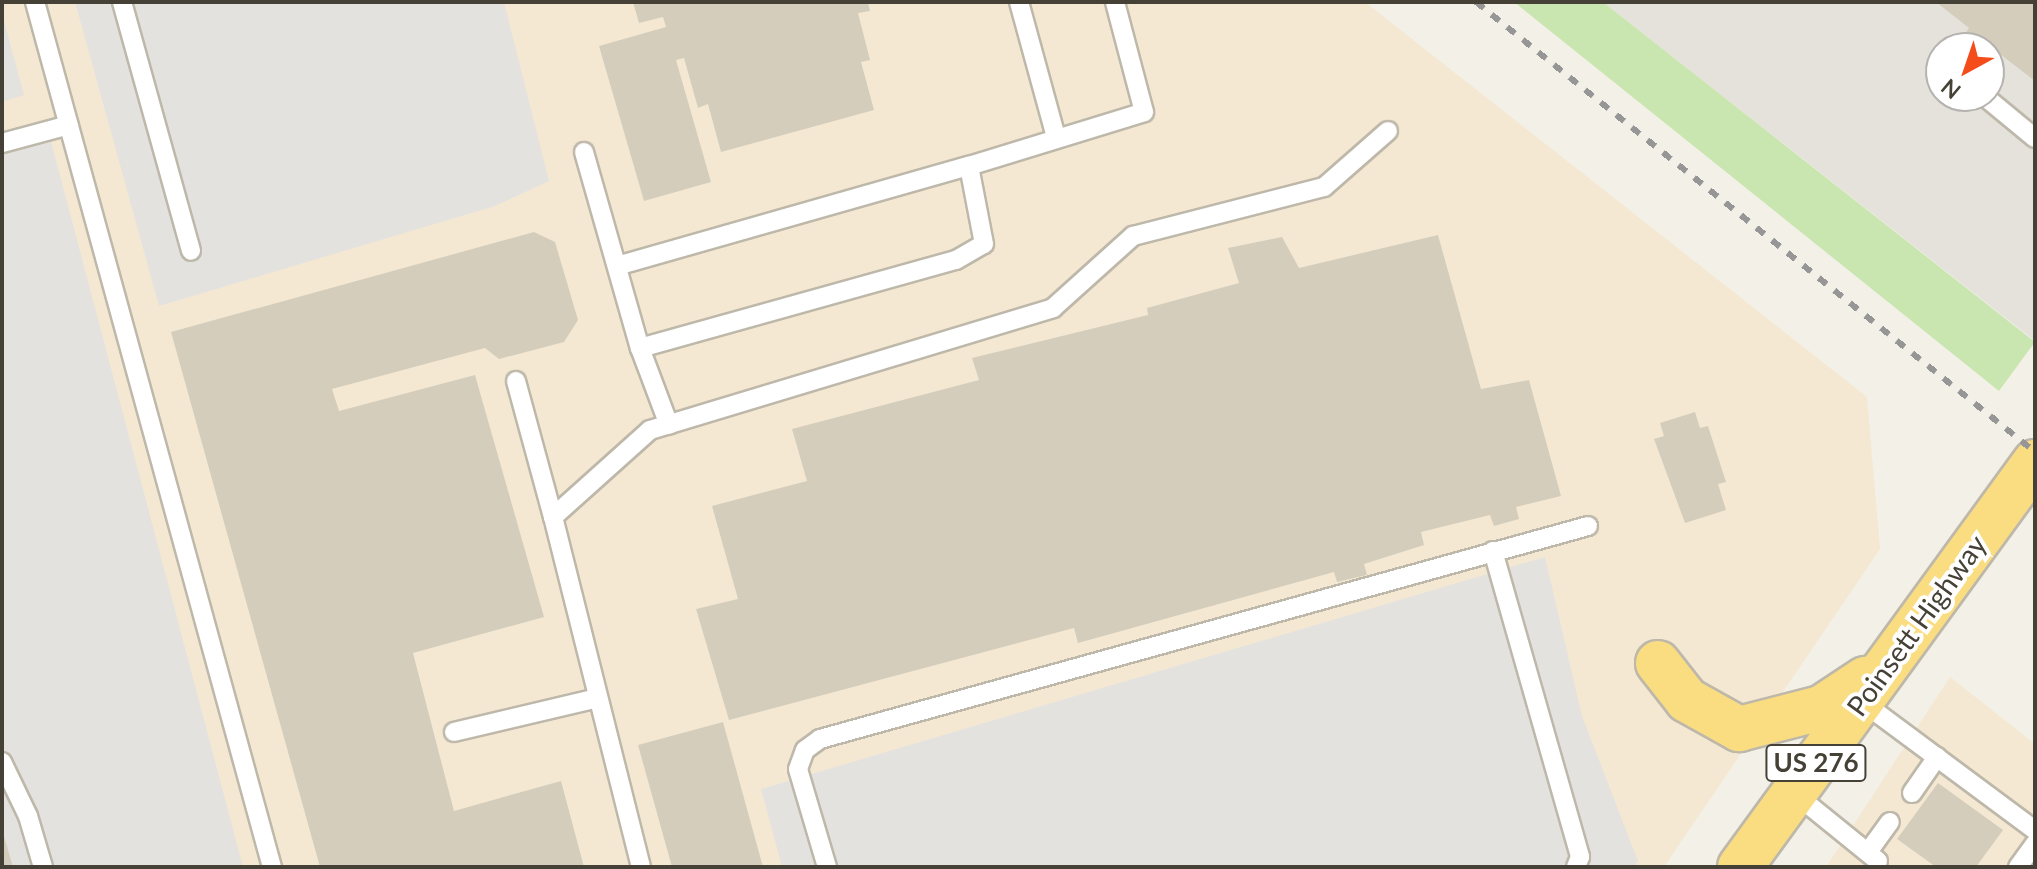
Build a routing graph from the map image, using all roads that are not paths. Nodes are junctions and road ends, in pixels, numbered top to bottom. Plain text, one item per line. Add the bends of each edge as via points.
1 (35, 2) edge
2 (122, 2) edge
3 (1019, 2) edge
4 (1115, 2) edge
5 (2003, 112) edge
6 (69, 125) junction
7 (1388, 131) dead end
8 (1056, 137) junction
9 (2035, 138) edge
10 (2, 143) edge
11 (584, 152) dead end
12 (969, 166) junction
13 (191, 251) dead end
14 (617, 266) junction
15 (640, 348) junction
16 (516, 381) dead end
17 (669, 425) junction
18 (2035, 462) edge
19 (553, 517) junction
20 (1588, 526) dead end
21 (1493, 551) junction
22 (1658, 663) dead end
23 (1887, 664) junction
24 (598, 698) junction
25 (1861, 701) junction
26 (454, 732) dead end
27 (1937, 757) junction
28 (2, 762) edge
29 (7, 792) edge
30 (1794, 793) junction
31 (1912, 793) dead end
32 (1890, 822) dead end
33 (2035, 830) edge
34 (2035, 844) edge
35 (1877, 862) edge
36 (43, 867) edge
37 (272, 867) edge
38 (641, 867) edge
39 (827, 867) edge
40 (1576, 867) edge
41 (1740, 867) edge
42 (2018, 867) edge

1 - 6 lane
2 - 13 lane
3 - 8 lane
4 - 8 lane via 1144,112
5 - 9 lane
6 - 10 lane
6 - 37 lane
7 - 17 lane via 1324,187 1133,236 1053,308
8 - 12 lane
11 - 14 lane
12 - 14 lane
12 - 15 lane via 986,230 984,244 973,254
14 - 15 lane
15 - 17 lane
16 - 19 lane
17 - 19 lane via 650,430
18 - 23 highway, Poinsett Highway / US 276
19 - 24 lane
20 - 21 lane
21 - 39 lane via 820,739 805,750 798,769
21 - 40 lane via 1580,857
22 - 23 highway via 1687,700 1739,729 1821,708
23 - 25 highway, Poinsett Highway / US 276
24 - 26 lane
24 - 38 lane
25 - 27 lane
25 - 30 highway, Poinsett Highway / US 276
27 - 31 lane
27 - 33 lane
28 - 29 lane
29 - 36 lane via 28,816
30 - 35 lane
30 - 41 highway, Poinsett Highway / US 276
32 - 35 lane
34 - 42 lane

